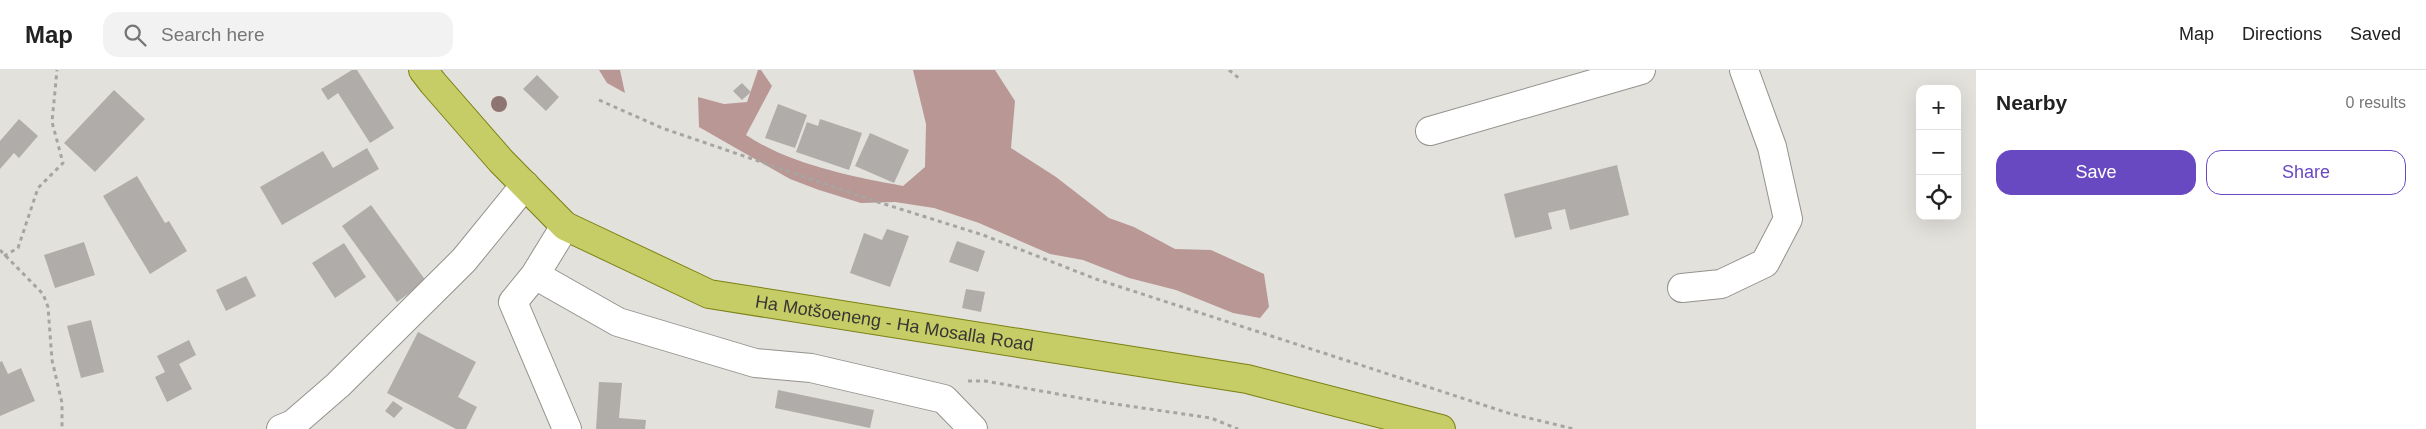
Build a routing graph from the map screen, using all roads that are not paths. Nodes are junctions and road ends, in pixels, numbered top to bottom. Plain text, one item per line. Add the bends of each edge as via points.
1 (423, 70) edge
2 (1641, 70) edge
3 (1744, 70) edge
4 (1430, 131) dead end
5 (525, 185) junction
6 (565, 226) junction
7 (535, 274) junction
8 (1682, 288) dead end
9 (281, 429) edge
10 (567, 429) edge
11 (973, 429) edge
12 (1441, 429) edge

1 - 5 main road, Ha Motšoeneng - Ha Mosalla Road via 432,84
2 - 4 street
3 - 8 street via 1772,146 1788,219 1765,263 1721,284
5 - 6 main road, Ha Motšoeneng - Ha Mosalla Road
5 - 9 street via 464,260 338,386 292,424
6 - 7 street
6 - 12 main road, Ha Motšoeneng - Ha Mosalla Road via 710,294 1247,379
7 - 10 street via 513,302
7 - 11 street via 618,322 755,363 811,368 944,399

